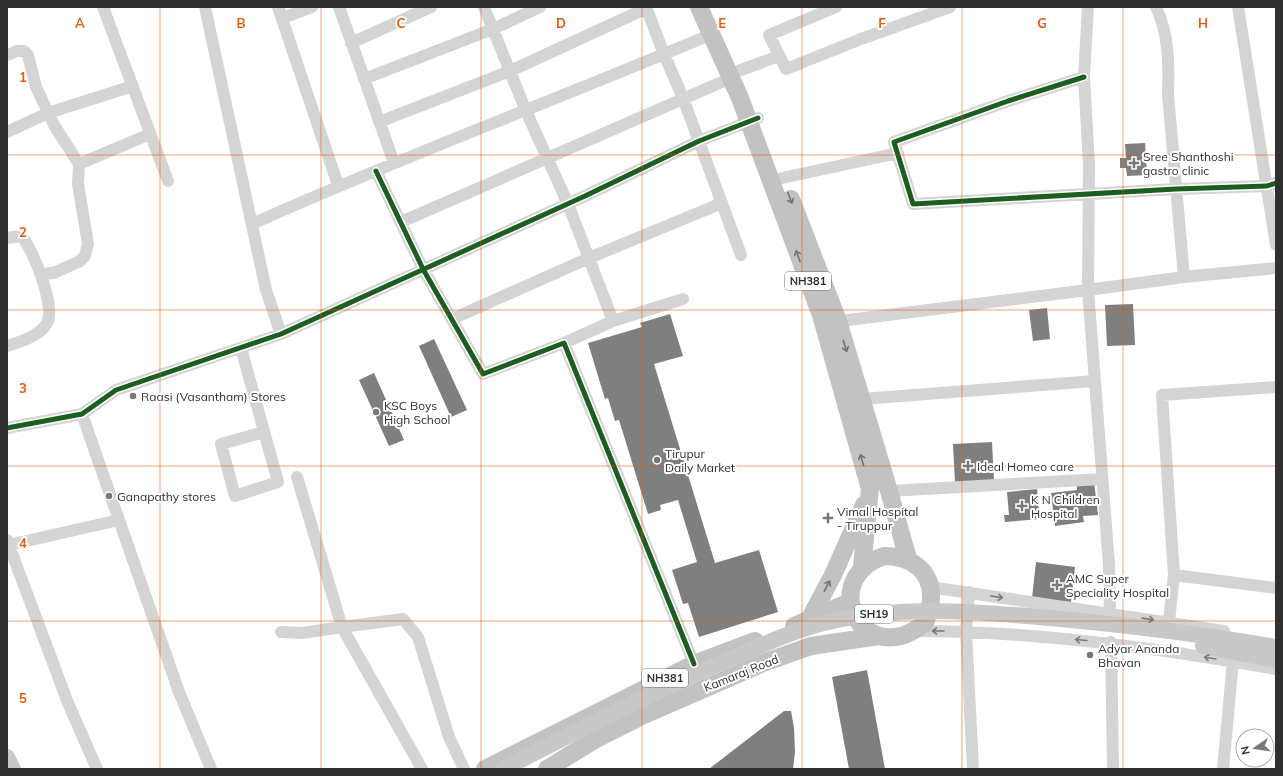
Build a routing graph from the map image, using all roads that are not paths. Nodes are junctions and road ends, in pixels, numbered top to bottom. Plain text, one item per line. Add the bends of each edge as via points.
1 (103, 7) edge
2 (204, 7) edge
3 (278, 7) edge
4 (312, 7) edge
5 (339, 7) edge
6 (431, 7) edge
7 (484, 7) edge
8 (540, 7) edge
9 (699, 7) edge
10 (710, 7) edge
11 (835, 7) edge
12 (950, 7) edge
13 (1088, 7) edge
14 (1156, 7) edge
15 (1238, 7) edge
16 (647, 8) edge
17 (283, 18) junction
18 (493, 29) junction
19 (712, 34) junction
20 (351, 43) junction
21 (664, 54) junction
22 (7, 56) edge
23 (779, 56) junction
24 (510, 71) junction
25 (735, 74) junction
26 (1084, 77) junction
27 (364, 79) junction
28 (133, 86) junction
29 (683, 98) junction
30 (526, 111) junction
31 (48, 113) junction
32 (753, 119) junction
33 (379, 122) junction
34 (7, 132) edge
35 (150, 134) junction
36 (699, 141) junction
37 (898, 153) junction
38 (547, 158) junction
39 (394, 163) junction
40 (79, 164) junction
41 (376, 171) junction
42 (782, 178) junction
43 (168, 181) dead end
44 (1272, 185) edge
45 (338, 186) junction
46 (1176, 189) junction
47 (1088, 194) junction
48 (722, 203) junction
49 (568, 204) junction
50 (401, 222) junction
51 (252, 224) junction
52 (7, 238) edge
53 (1276, 245) edge
54 (741, 255) dead end
55 (589, 258) junction
56 (1276, 268) edge
57 (423, 269) junction
58 (41, 275) junction
59 (1184, 278) junction
60 (1088, 290) junction
61 (683, 299) dead end
62 (452, 319) junction
63 (613, 321) junction
64 (829, 322) junction
65 (281, 334) junction
66 (564, 343) junction
67 (7, 346) edge
68 (241, 348) junction
69 (1095, 381) junction
70 (1276, 387) edge
71 (862, 399) junction
72 (82, 414) junction
73 (7, 428) edge
74 (264, 432) junction
75 (297, 477) dead end
76 (1102, 479) junction
77 (870, 489) junction
78 (890, 491) junction
79 (119, 520) junction
80 (8, 542) edge
81 (908, 559) junction
82 (862, 567) junction
83 (1174, 575) junction
84 (930, 587) junction
85 (1276, 588) edge
86 (969, 592) junction
87 (850, 602) junction
88 (1110, 614) junction
89 (809, 620) junction
90 (1169, 621) junction
91 (342, 627) junction
92 (913, 631) junction
93 (966, 631) junction
94 (281, 632) dead end
95 (879, 636) junction
96 (1276, 640) edge
97 (1111, 642) junction
98 (811, 646) junction
99 (1276, 648) edge
100 (1276, 660) edge
101 (1233, 661) junction
102 (694, 664) junction
103 (1276, 669) edge
104 (7, 757) edge
105 (13, 769) edge
106 (97, 769) edge
107 (212, 769) edge
108 (422, 769) edge
109 (464, 769) edge
110 (485, 769) edge
111 (503, 769) edge
112 (525, 769) edge
113 (547, 769) edge
114 (973, 769) edge
115 (1113, 769) edge
116 (1223, 769) edge

1 - 28 street
2 - 51 street
3 - 17 street
4 - 17 street
5 - 20 street
6 - 20 street
7 - 18 street
8 - 18 street
9 - 19 highway, NH381
10 - 25 highway, NH381
11 - 23 street via 769,35
12 - 23 street via 786,69
13 - 26 street
14 - 46 street via 1163,22 1169,66 1168,94
15 - 44 street
16 - 21 street
16 - 24 street
17 - 45 street
18 - 24 street
18 - 27 street
19 - 21 street
19 - 25 highway, NH381
20 - 27 street
21 - 29 street
21 - 30 street
22 - 31 street via 17,51 24,51 28,55 36,87
23 - 25 street
24 - 30 street
24 - 33 street
25 - 29 street
25 - 32 highway, NH381
26 - 37 street via 894,142
26 - 47 street
27 - 33 street
28 - 31 street
28 - 35 street
29 - 36 street
29 - 38 street
30 - 38 street
30 - 39 street
31 - 34 street
31 - 40 street
32 - 36 street
32 - 42 highway, NH381
64 -> 32 highway, NH381 via 818,308
33 - 39 street
35 - 40 street
35 - 43 street
36 - 48 street
36 - 49 street
37 - 42 street
37 - 47 street via 913,204
38 - 49 street
38 - 50 street
39 - 41 street
40 - 58 street via 78,184 88,244 85,256 68,267
41 - 45 street
41 - 50 street
42 -> 64 highway, NH381
44 - 46 street
44 - 53 street
45 - 51 street
46 - 47 street
46 - 59 street
47 - 60 street
48 - 54 street
48 - 55 street
49 - 55 street
49 - 57 street
50 - 57 street
51 - 65 street via 266,290
52 - 58 street via 21,236 27,242
55 - 62 street
55 - 63 street
56 - 59 street
57 - 62 street
57 - 65 street
58 - 67 street via 46,289 48,322 43,329 33,335
59 - 60 street
60 - 64 street
60 - 69 street
61 - 63 street
62 - 66 street via 483,374
63 - 66 street
64 -> 71 highway, NH381
77 -> 64 highway, NH381
65 - 68 street
66 - 102 street
68 - 72 street via 116,390
68 - 74 street
69 - 71 street
69 - 76 street
70 - 83 street via 1162,395
71 - 78 highway, NH381
72 - 73 street
72 - 79 street
74 - 74 street via 278,482 235,496 221,444
75 - 91 street
76 - 78 street
76 - 88 street
77 - 82 highway, NH381
89 -> 77 highway via 833,575
78 - 81 highway, NH381
79 - 80 street
79 - 107 street via 179,692
80 - 106 street via 68,703
81 - 82 highway via 884,556
81 - 84 highway, NH381 via 926,576
82 - 87 highway, NH381 via 853,584
83 - 85 street
83 - 90 street
84 - 86 street
84 - 92 highway, NH381 via 931,600 925,623
86 -> 88 street
86 - 93 street
87 - 89 highway, NH381
87 - 95 highway, NH381 via 860,624
88 -> 90 street
89 - 98 highway
89 - 102 highway, NH381
90 - 96 street
91 - 94 street via 302,633
91 - 108 street
91 - 109 street via 403,619 418,637 449,737
93 -> 92 street
92 - 95 highway, NH381 via 891,638
97 -> 93 street
93 - 114 street
95 - 98 highway, Kamaraj Road / NH381
101 -> 97 street
97 - 115 street
98 - 113 highway, Kamaraj Road / NH381 via 735,674 644,714
99 - 111 main road, SH19, bridge via 1119,625 1027,616 944,610 867,615 823,624 782,637 675,683
100 - 112 main road, SH19, bridge via 1125,633 942,620 904,620 871,624 784,646 682,688
101 - 103 street
101 - 116 street
102 - 110 highway, NH381
104 - 105 main road

